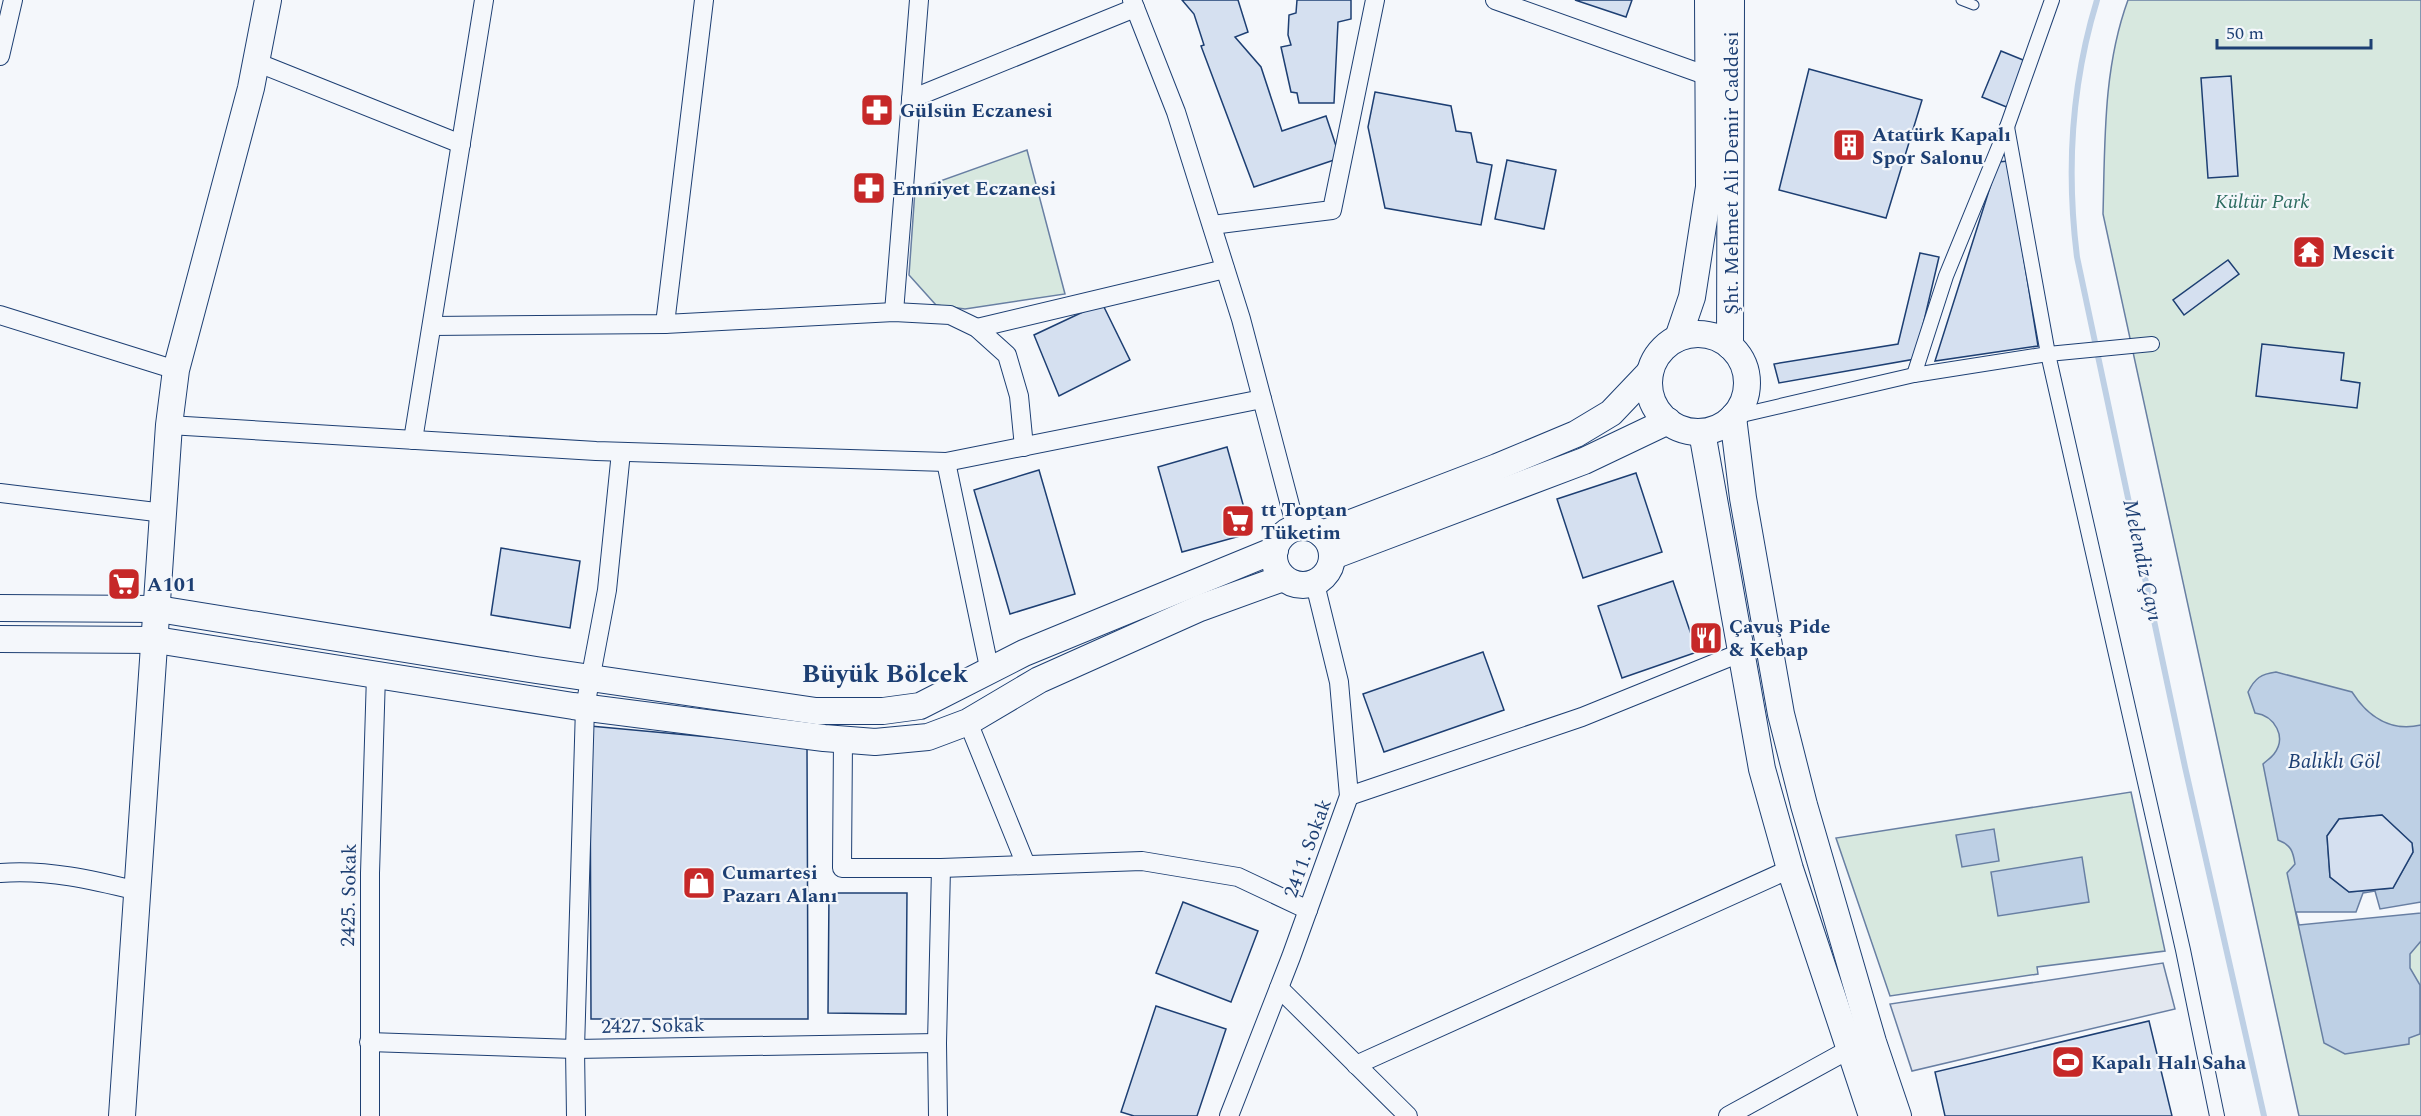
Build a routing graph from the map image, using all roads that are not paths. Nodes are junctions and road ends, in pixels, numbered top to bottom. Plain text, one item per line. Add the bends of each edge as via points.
1 (13, 0) edge
2 (268, 0) edge
3 (484, 0) edge
4 (704, 0) edge
5 (919, 0) edge
6 (1376, 0) edge
7 (1495, 0) edge
8 (1708, 0) edge
9 (1731, 0) edge
10 (1960, 0) edge
11 (2052, 0) edge
12 (1134, 4) edge
13 (1974, 4) dead end
14 (0, 56) edge
15 (256, 62) junction
16 (1708, 76) junction
17 (911, 99) junction
18 (2007, 127) junction
19 (461, 144) junction
20 (1212, 225) junction
21 (1226, 268) junction
22 (894, 312) junction
23 (0, 315) edge
24 (665, 324) junction
25 (432, 326) junction
26 (977, 328) junction
27 (1678, 338) junction
28 (2152, 344) dead end
29 (1730, 346) junction
30 (2048, 354) junction
31 (176, 370) junction
32 (1650, 372) junction
33 (1914, 375) junction
34 (1262, 399) junction
35 (1732, 417) junction
36 (1668, 422) junction
37 (169, 425) junction
38 (1702, 432) junction
39 (413, 440) junction
40 (1024, 447) junction
41 (621, 452) junction
42 (946, 462) junction
43 (0, 493) edge
44 (164, 513) junction
45 (1296, 528) junction
46 (1328, 545) junction
47 (1275, 550) junction
48 (1284, 578) junction
49 (1315, 584) junction
50 (0, 608) edge
51 (158, 609) junction
52 (0, 639) edge
53 (156, 640) junction
54 (1740, 653) junction
55 (990, 672) junction
56 (376, 675) junction
57 (591, 678) junction
58 (585, 707) junction
59 (968, 722) junction
60 (843, 740) junction
61 (1349, 796) junction
62 (1026, 865) junction
63 (941, 867) junction
64 (1791, 869) junction
65 (0, 873) edge
66 (138, 891) junction
67 (1308, 910) junction
68 (1279, 988) junction
69 (369, 1042) junction
70 (937, 1043) junction
71 (575, 1049) junction
72 (1850, 1049) junction
73 (1356, 1065) junction
74 (122, 1116) edge
75 (370, 1116) edge
76 (576, 1116) edge
77 (938, 1116) edge
78 (1229, 1116) edge
79 (1408, 1116) edge
80 (1728, 1116) edge
81 (1872, 1116) edge
82 (1898, 1116) edge
83 (2217, 1116) edge

1 - 14 street
2 - 15 main road
3 - 19 street
4 - 24 street
5 - 17 street
6 - 20 street via 1332,210
7 - 16 street
8 - 16 main road, Şht. Mehmet Ali Demir Caddesi
9 - 29 main road, Şht. Mehmet Ali Demir Caddesi
10 - 13 lane
11 - 18 street
12 - 17 street
12 - 20 street via 1176,112
15 - 19 street
15 - 31 main road
16 - 27 main road, Şht. Mehmet Ali Demir Caddesi via 1709,187 1692,297
17 - 22 street
18 - 30 street
18 - 33 street via 1946,276
19 - 25 street
20 - 21 street
21 - 26 street
21 - 34 street
22 - 24 street
22 - 26 street via 950,315
23 - 31 street
24 - 25 street
25 - 39 street
26 - 40 street via 1007,355 1019,396
27 - 29 main road via 1708,334
27 - 32 main road via 1655,359
28 - 30 street
29 - 35 main road via 1746,375 1746,393
30 - 33 street
30 - 83 street
31 - 37 main road
32 - 36 main road via 1654,404
32 - 46 main road via 1611,413 1576,434
33 - 35 street
34 - 40 street
34 - 45 street
35 - 38 main road via 1721,426
35 - 82 main road via 1781,714 1807,816
36 - 38 main road
36 - 46 main road via 1584,462
37 - 39 street
37 - 44 main road
38 - 54 main road
39 - 41 street
40 - 42 street
41 - 42 street
41 - 57 street via 607,590
42 - 55 street
43 - 44 street
44 - 51 main road
45 - 46 main road via 1308,527
45 - 47 main road via 1279,539
46 - 49 main road via 1327,574
47 - 48 main road via 1276,568
47 - 55 main road via 1024,653
48 - 49 main road via 1298,585
48 - 59 main road via 1200,608 1039,680
49 - 61 street, 2411. Sokak via 1339,682
50 - 51 main road
51 - 53 main road
51 - 57 main road
52 - 53 main road
53 - 56 main road
53 - 66 main road
54 - 61 street via 1582,717
54 - 64 main road via 1762,769
55 - 57 main road via 920,706 883,711 816,711
56 - 58 main road
56 - 69 street, 2425. Sokak
57 - 58 street
58 - 60 main road
58 - 71 street
59 - 60 main road via 928,737 875,742
59 - 62 street
60 - 63 street via 842,868
61 - 67 street, 2411. Sokak
62 - 63 street
62 - 67 street via 1142,861 1238,877
63 - 70 street
64 - 72 main road
64 - 73 street
65 - 66 street via 27,871 94,880
66 - 74 main road
67 - 68 street, 2411. Sokak
68 - 73 street
68 - 78 street, 2411. Sokak
69 - 71 street, 2427. Sokak
69 - 75 street, 2425. Sokak
70 - 71 street, 2427. Sokak
70 - 77 street
71 - 76 street
72 - 80 street
72 - 81 main road
73 - 79 street

